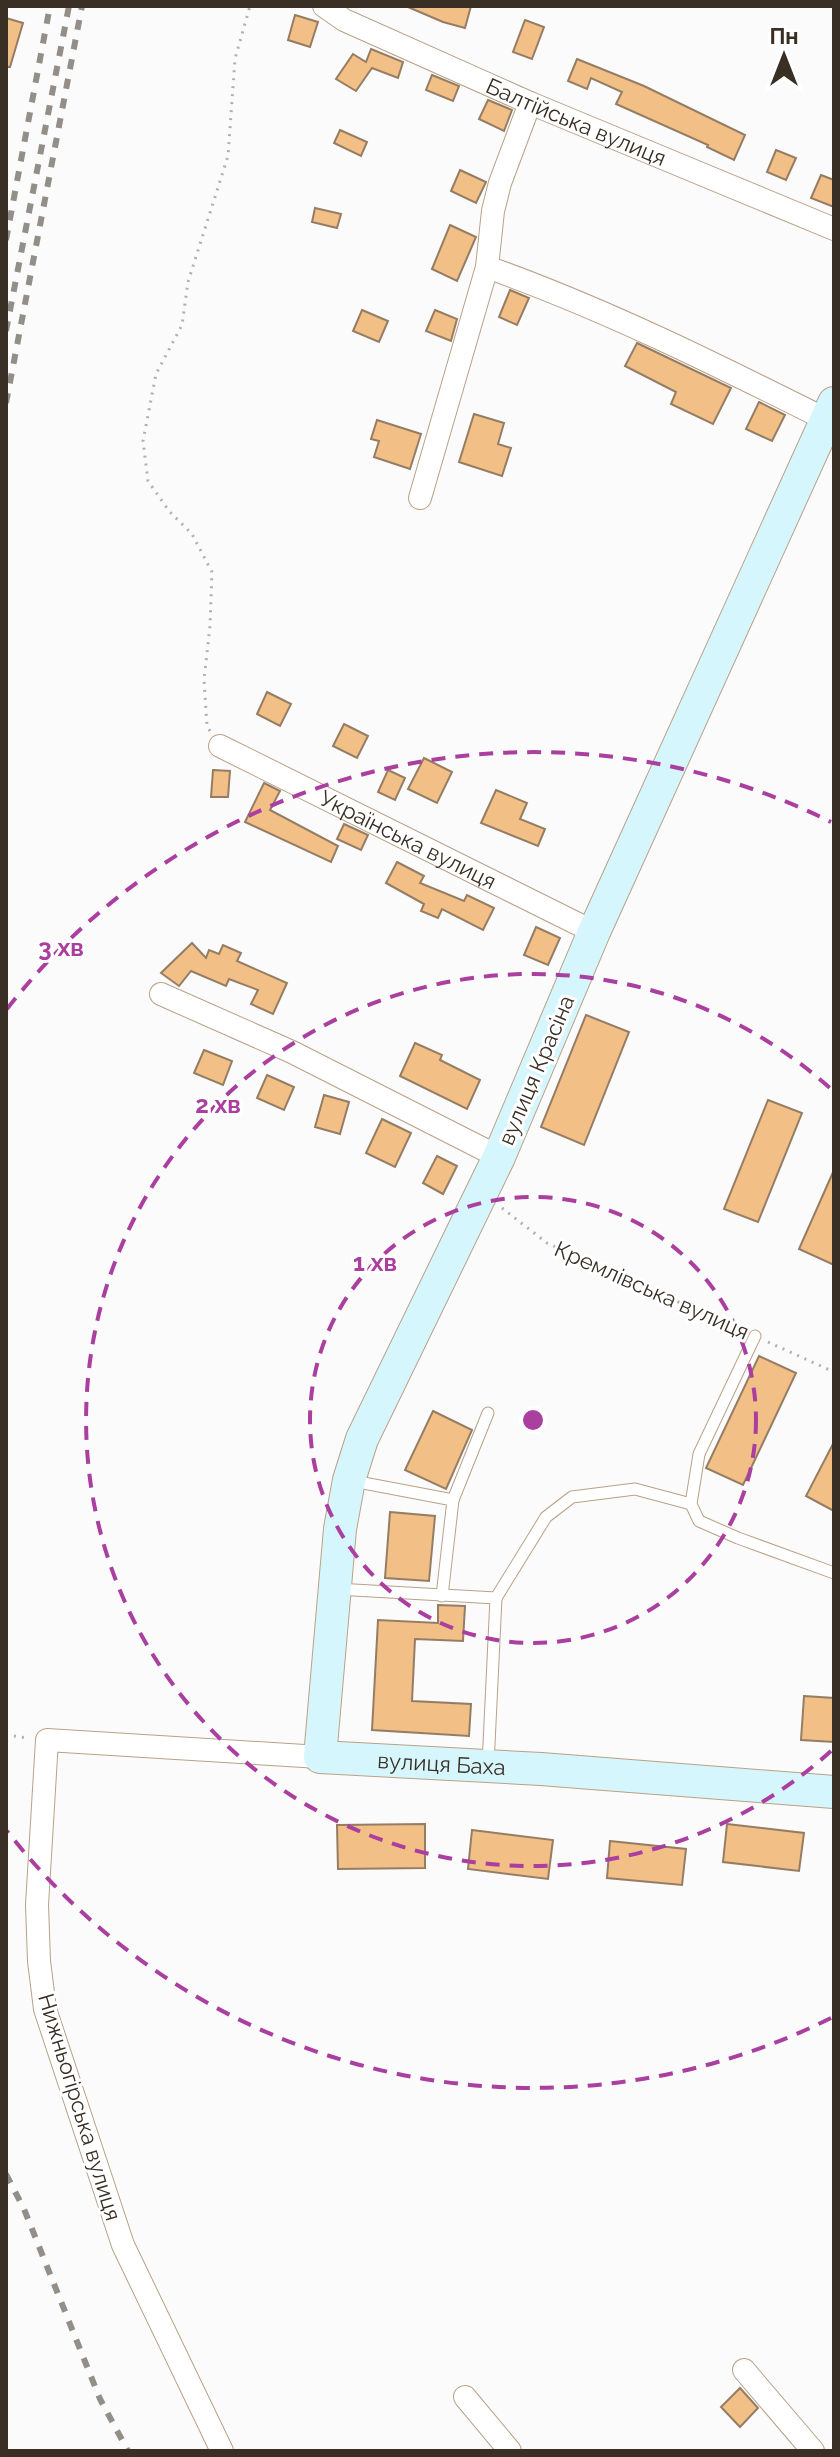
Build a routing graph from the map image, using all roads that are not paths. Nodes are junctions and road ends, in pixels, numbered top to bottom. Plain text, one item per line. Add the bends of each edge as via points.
1 (324, 6) edge
2 (530, 103) junction
3 (834, 229) edge
4 (487, 267) junction
5 (832, 418) edge
6 (420, 498) dead end
7 (220, 746) road end
8 (594, 932) junction
9 (161, 994) dead end
10 (499, 1157) junction
11 (755, 1336) road end
12 (488, 1413) dead end
13 (349, 1480) junction
14 (453, 1500) junction
15 (691, 1504) junction
16 (834, 1573) edge
17 (335, 1589) junction
18 (442, 1596) junction
19 (496, 1598) junction
20 (47, 1740) joint
21 (320, 1757) junction
22 (488, 1766) junction
23 (834, 1792) edge
24 (744, 2370) dead end
25 (465, 2397) dead end
26 (222, 2451) edge
27 (510, 2451) edge
28 (813, 2451) edge

1 - 2 street, Балтійська вулиця via 344,20
2 - 3 street, Балтійська вулиця
2 - 4 street via 500,183
4 - 5 street via 559,293
4 - 6 street
5 - 8 street, вулиця Красіна
7 - 8 street, Українська вулиця
8 - 10 street, вулиця Красіна
9 - 10 street via 292,1052
10 - 13 street, вулиця Красіна via 362,1439
11 - 15 lane via 699,1454
12 - 14 lane
13 - 14 lane
13 - 17 street, вулиця Красіна
14 - 18 lane
15 - 16 lane via 699,1521
15 - 19 lane via 635,1489 572,1497 546,1517
17 - 18 lane
17 - 21 street, вулиця Красіна
18 - 19 lane
19 - 22 lane
20 - 21 street, вулиця Баха
20 - 26 street, Нижньогірська вулиця via 37,1905 45,2009 123,2245
21 - 22 street, вулиця Баха
22 - 23 street, вулиця Баха
24 - 28 street
25 - 27 street

